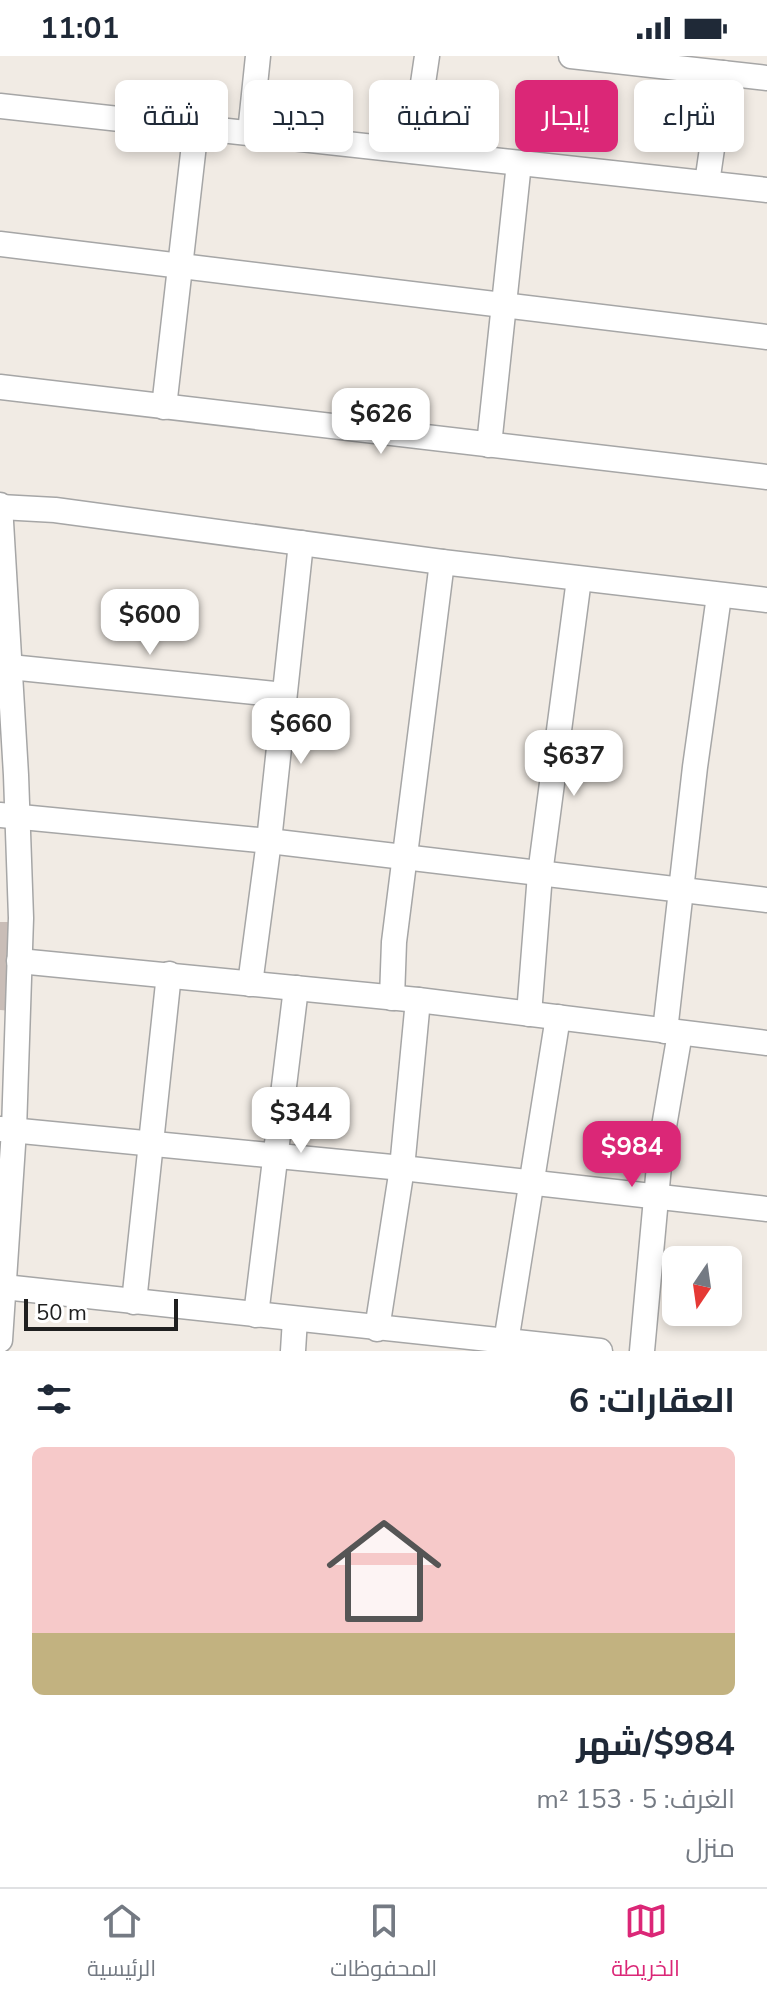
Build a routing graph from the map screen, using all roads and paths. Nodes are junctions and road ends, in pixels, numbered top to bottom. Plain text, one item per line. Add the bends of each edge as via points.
1 (258, 56) edge
2 (427, 56) edge
3 (571, 56) edge
4 (723, 73) junction
5 (767, 78) edge
6 (256, 80) edge
7 (423, 80) edge
8 (0, 106) edge
9 (115, 118) edge
10 (193, 152) edge
11 (422, 152) edge
12 (519, 163) junction
13 (707, 183) junction
14 (767, 190) edge
15 (0, 244) edge
16 (180, 266) junction
17 (504, 305) junction
18 (767, 337) edge
19 (0, 387) edge
20 (164, 407) junction
21 (489, 445) junction
22 (767, 477) edge
23 (0, 507) edge
24 (301, 543) junction
25 (442, 562) junction
26 (579, 579) junction
27 (719, 596) junction
28 (3, 599) edge
29 (767, 600) edge
30 (10, 667) junction
31 (284, 695) junction
32 (6, 711) edge
33 (9, 816) edge
34 (269, 841) junction
35 (404, 859) junction
36 (540, 874) junction
37 (682, 890) junction
38 (767, 900) edge
39 (10, 918) edge
40 (19, 961) junction
41 (169, 974) junction
42 (250, 984) junction
43 (296, 988) junction
44 (392, 998) junction
45 (418, 1000) junction
46 (529, 1014) junction
47 (558, 1017) junction
48 (673, 1032) junction
49 (767, 1043) edge
50 (8, 1049) edge
51 (7, 1130) edge
52 (150, 1142) junction
53 (277, 1155) junction
54 (402, 1168) junction
55 (532, 1182) junction
56 (656, 1196) junction
57 (767, 1209) edge
58 (3, 1259) edge
59 (4, 1287) junction
60 (134, 1302) junction
61 (256, 1315) junction
62 (295, 1319) junction
63 (377, 1329) junction
64 (0, 1340) edge
65 (506, 1342) junction
66 (293, 1351) edge
67 (600, 1351) edge
68 (642, 1351) edge

1 - 6 street
2 - 7 street
3 - 4 street
4 - 5 street
4 - 13 street
8 - 9 street
10 - 16 street
11 - 12 street
12 - 13 street
12 - 17 street
13 - 14 street
15 - 16 street
16 - 17 street
16 - 20 street
17 - 18 street
17 - 21 street
19 - 20 street
20 - 21 street
21 - 22 street
23 - 24 street
23 - 28 street
24 - 25 street
24 - 31 street
25 - 26 street
25 - 35 street
26 - 27 street
26 - 36 street
27 - 29 street
27 - 37 street
28 - 30 street
30 - 31 street
30 - 32 street
31 - 34 street
32 - 33 street
33 - 34 street
33 - 39 street
34 - 35 street
34 - 42 street
35 - 36 street
35 - 44 street
36 - 37 street
36 - 46 street
37 - 38 street
37 - 48 street
39 - 40 street
40 - 41 street
40 - 50 street
41 - 42 street
41 - 52 street
42 - 43 street
43 - 44 street
43 - 53 street
44 - 45 street
45 - 46 street
45 - 54 street
46 - 47 street
47 - 48 street
47 - 55 street
48 - 49 street
48 - 56 street
50 - 51 street
51 - 52 street
51 - 58 street
52 - 53 street
52 - 60 street
53 - 54 street
53 - 61 street
54 - 55 street
54 - 63 street
55 - 56 street
55 - 65 street
56 - 57 street
56 - 68 street
58 - 59 street
59 - 60 street
59 - 64 street
60 - 61 street
61 - 62 street
62 - 63 street
62 - 66 street
63 - 65 street
65 - 67 street

